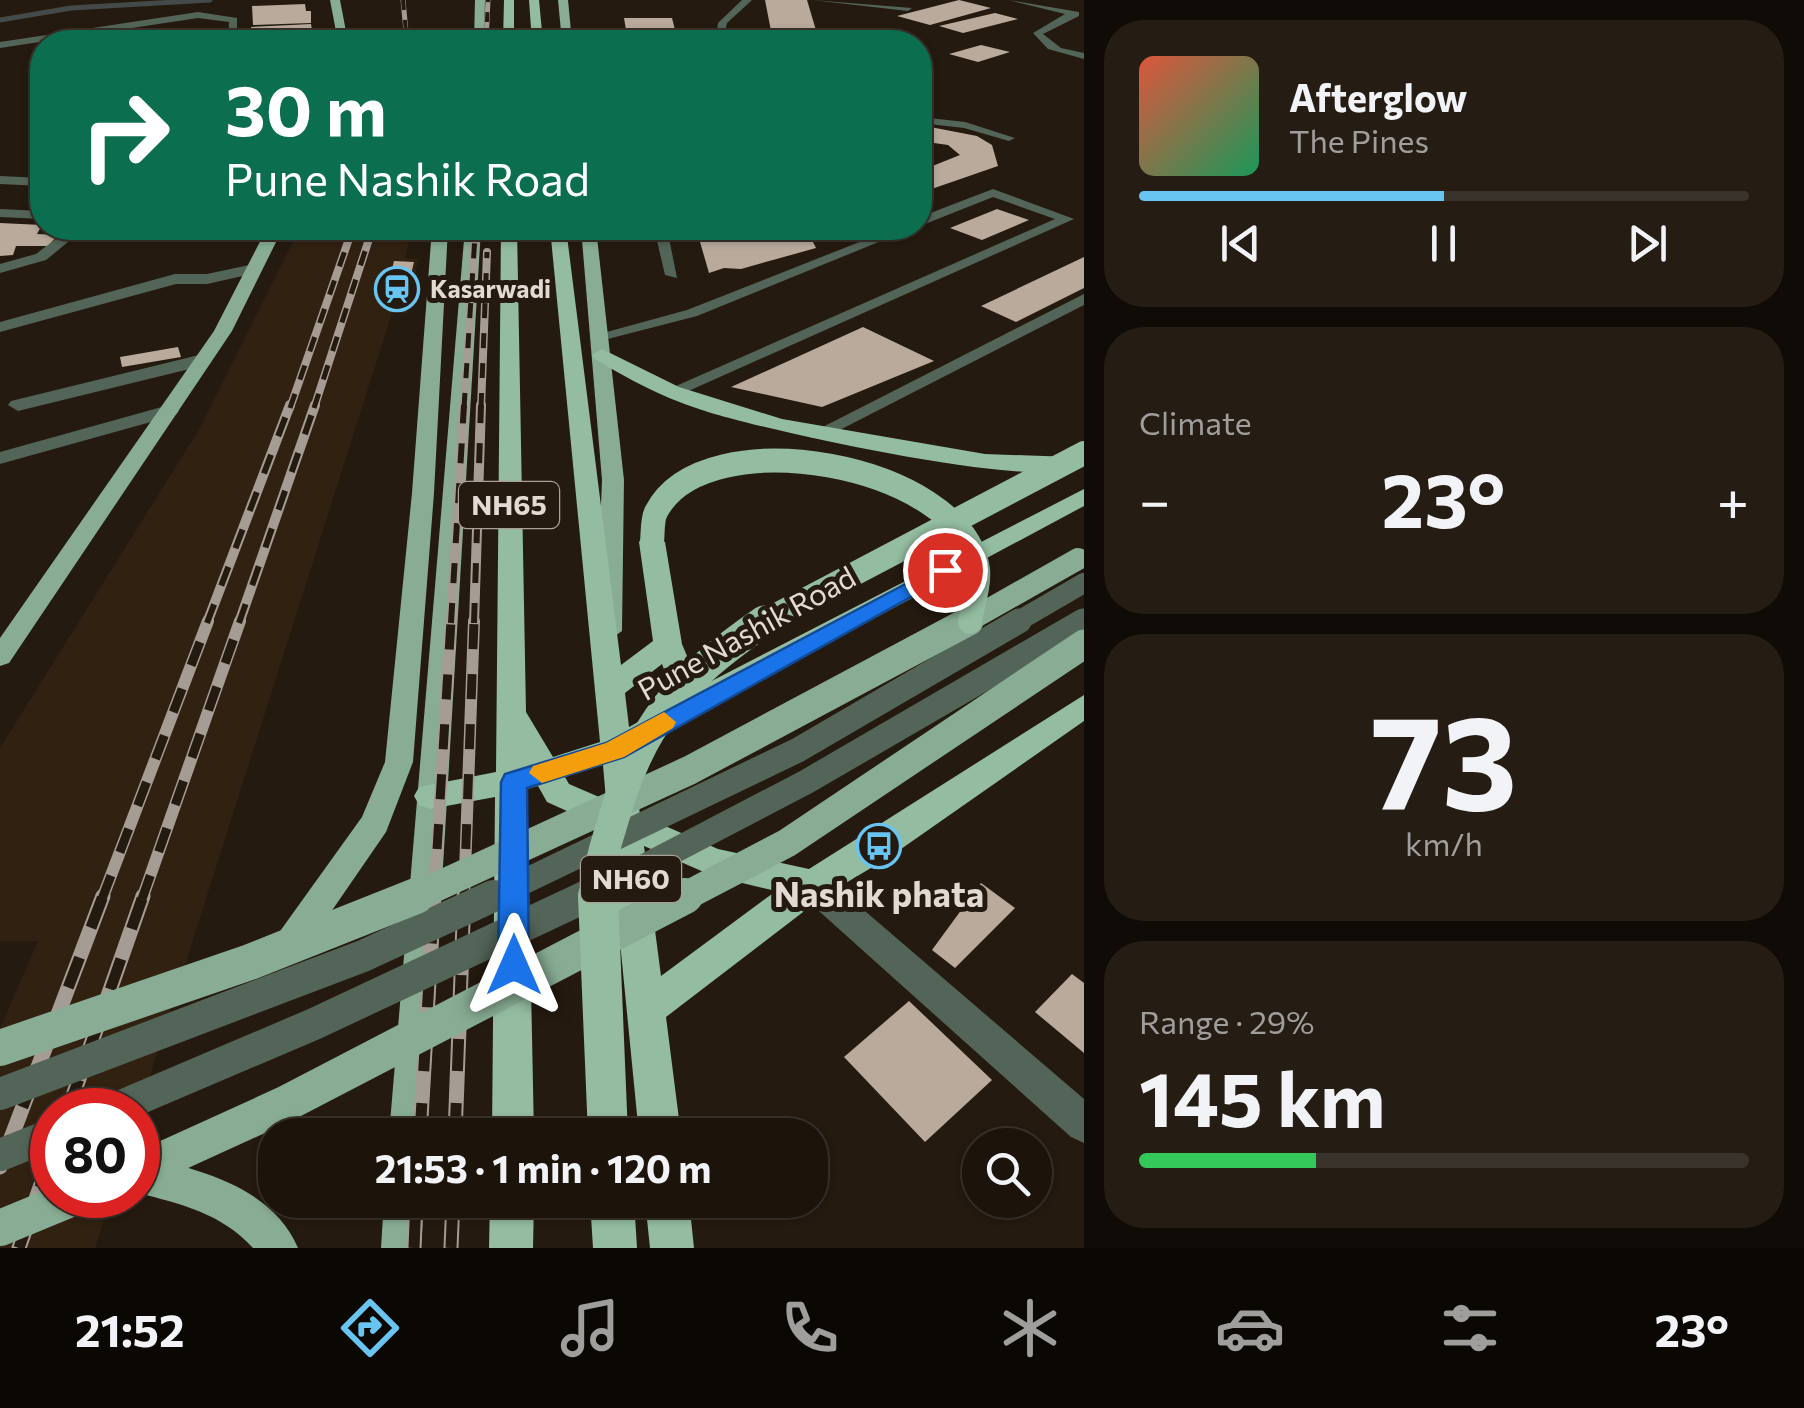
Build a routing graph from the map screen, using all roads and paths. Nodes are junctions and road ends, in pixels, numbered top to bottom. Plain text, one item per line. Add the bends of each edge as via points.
1 (336, 0) edge
2 (480, 0) edge
3 (509, 0) edge
4 (534, 0) edge
5 (562, 0) edge
6 (748, 0) edge
7 (816, 0) edge
8 (1012, 0) edge
9 (1045, 0) edge
10 (1077, 0) edge
11 (908, 8) dead end
12 (1079, 14) edge
13 (96, 30) edge
14 (234, 30) edge
15 (341, 30) edge
16 (479, 30) edge
17 (509, 30) edge
18 (537, 30) edge
19 (566, 30) edge
20 (717, 30) edge
21 (30, 40) edge
22 (0, 45) edge
23 (1084, 56) edge
24 (932, 121) edge
25 (1008, 138) dead end
26 (0, 180) edge
27 (30, 181) edge
28 (0, 213) edge
29 (30, 214) edge
30 (932, 217) edge
31 (63, 240) edge
32 (269, 240) edge
33 (439, 240) edge
34 (472, 240) edge
35 (509, 240) edge
36 (559, 240) edge
37 (589, 240) edge
38 (663, 240) edge
39 (876, 240) edge
40 (0, 269) edge
41 (254, 270) junction
42 (672, 274) dead end
43 (1084, 299) edge
44 (0, 326) edge
45 (601, 346) junction
46 (203, 360) junction
47 (669, 393) junction
48 (18, 405) dead end
49 (168, 411) junction
50 (818, 434) junction
51 (1084, 452) edge
52 (0, 458) edge
53 (1084, 462) edge
54 (1084, 496) edge
55 (1082, 566) edge
56 (1084, 620) edge
57 (970, 622) junction
58 (668, 644) junction
59 (1084, 644) edge
60 (0, 658) edge
61 (606, 682) junction
62 (693, 705) junction
63 (1084, 706) edge
64 (614, 750) junction
65 (530, 777) junction
66 (430, 796) junction
67 (624, 821) junction
68 (812, 885) junction
69 (287, 948) junction
70 (647, 1008) junction
71 (0, 1048) edge
72 (160, 1090) edge
73 (0, 1094) edge
74 (409, 1118) edge
75 (513, 1118) edge
76 (607, 1118) edge
77 (658, 1118) edge
78 (1084, 1124) edge
79 (30, 1143) edge
80 (0, 1155) edge
81 (160, 1163) edge
82 (160, 1179) edge
83 (30, 1216) edge
84 (402, 1218) edge
85 (512, 1218) edge
86 (613, 1218) edge
87 (669, 1218) edge
88 (0, 1228) edge
89 (278, 1248) edge
90 (400, 1248) edge
91 (511, 1248) edge
92 (615, 1248) edge
93 (672, 1248) edge

1 - 15 main road
2 - 16 main road
3 - 17 highway
4 - 18 highway
5 - 19 main road
6 - 20 lane
7 - 11 lane
8 - 12 lane
9 - 10 lane
12 - 23 lane via 1038,33 1058,50
13 - 14 lane via 198,14 234,20
21 - 22 lane
24 - 25 lane
26 - 27 lane
28 - 29 lane
30 - 47 lane via 993,193 1067,219
31 - 40 lane via 41,257
32 - 41 main road
33 - 69 main road via 399,762 376,823
34 - 66 main road
35 - 65 highway, NH65 via 513,714
36 - 61 highway, NH65
37 - 45 main road
38 - 42 lane
39 - 45 lane
41 - 44 street via 175,279
41 - 46 main road
43 - 50 lane
45 - 47 highway
45 - 61 main road via 616,573
46 - 48 street
46 - 49 main road
47 - 50 highway via 762,424
49 - 52 street
49 - 60 main road
50 - 53 highway via 961,457 1047,466
51 - 76 highway, bridge via 770,618 705,662 660,712 624,781 597,874
54 - 62 highway, Pune Nashik Road
55 - 57 main road, bridge
55 - 73 lane, bridge via 798,750 362,956
56 - 72 lane, bridge via 747,818 361,1006
57 - 58 highway, bridge via 982,596 976,561 938,506 860,471 780,459 704,474 656,511 652,542
57 - 69 main road, bridge via 757,737 533,844
58 - 61 highway
58 - 62 highway
59 - 81 main road, bridge via 787,843
61 - 64 highway, NH65
62 - 64 highway, Pune Nashik Road
63 - 68 highway
64 - 65 highway, Pune Nashik Road
64 - 67 highway, NH60
65 - 66 highway, Pune Nashik Road
65 - 67 highway
65 - 75 highway
66 - 74 main road
67 - 68 highway via 713,862
67 - 70 highway, NH60
68 - 70 highway
68 - 78 street
69 - 71 main road, bridge
70 - 77 highway, NH60
79 - 80 lane, bridge
82 - 89 main road via 212,1192 245,1212
83 - 88 main road, bridge
84 - 90 main road
85 - 91 highway
86 - 92 highway
87 - 93 highway

